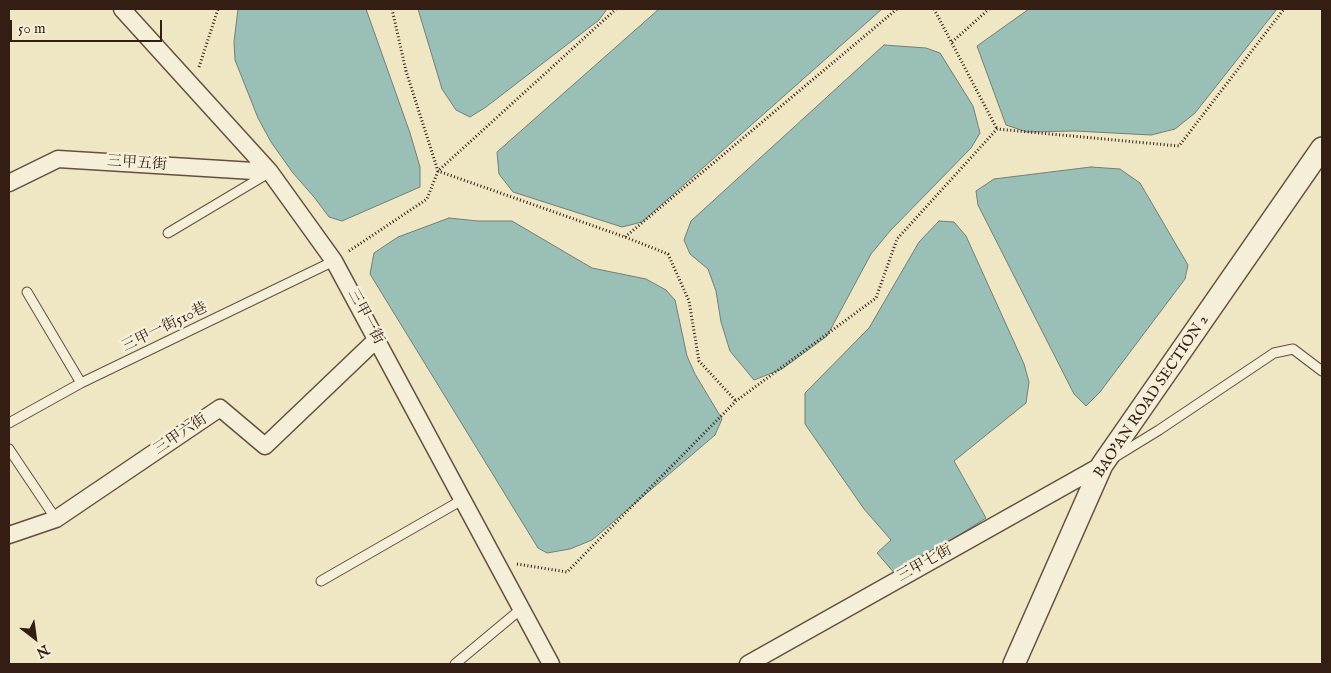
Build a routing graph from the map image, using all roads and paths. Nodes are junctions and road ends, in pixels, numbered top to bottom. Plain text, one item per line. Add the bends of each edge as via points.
1 (122, 9) edge
2 (218, 9) edge
3 (392, 9) edge
4 (616, 9) edge
5 (897, 9) edge
6 (934, 9) edge
7 (990, 9) edge
8 (1284, 9) edge
9 (952, 42) junction
10 (192, 87) junction
11 (997, 129) junction
12 (1322, 148) edge
13 (438, 171) junction
14 (270, 172) junction
15 (9, 182) edge
16 (168, 233) dead end
17 (625, 237) junction
18 (334, 261) junction
19 (27, 292) dead end
20 (377, 339) junction
21 (1322, 371) edge
22 (81, 384) junction
23 (736, 401) junction
24 (9, 423) edge
25 (9, 449) edge
26 (1102, 465) junction
27 (462, 500) junction
28 (56, 520) junction
29 (9, 535) edge
30 (495, 560) junction
31 (320, 581) dead end
32 (521, 609) junction
33 (455, 664) edge
34 (551, 664) edge
35 (748, 664) edge
36 (1014, 664) edge

1 - 10 street, 三甲一街
2 - 10 path
3 - 13 path via 406,72
4 - 13 path
5 - 17 path
6 - 9 path
7 - 9 path
8 - 11 path via 1179,146
9 - 11 path
10 - 14 street, 三甲一街
11 - 23 path via 897,239 876,298
12 - 26 street, BAO’AN ROAD SECTION 2
13 - 17 path
13 - 18 path via 426,199
14 - 15 street, 三甲五街 via 58,159
14 - 16 lane
14 - 18 street, 三甲一街
17 - 23 path via 668,254 689,301 699,361
18 - 20 street, 三甲一街
18 - 22 lane, 三甲一街510巷
19 - 22 lane
20 - 27 street, 三甲一街
20 - 28 street, 三甲六街 via 265,446 220,408
21 - 26 lane via 1293,349 1274,353
22 - 24 lane, 三甲一街510巷
23 - 30 path via 567,572
25 - 28 lane
26 - 35 street, 三甲七街
26 - 36 street, BAO’AN ROAD SECTION 2
27 - 30 street, 三甲一街
27 - 31 lane
28 - 29 street, 三甲六街
30 - 32 street, 三甲一街
32 - 33 lane
32 - 34 street, 三甲一街

